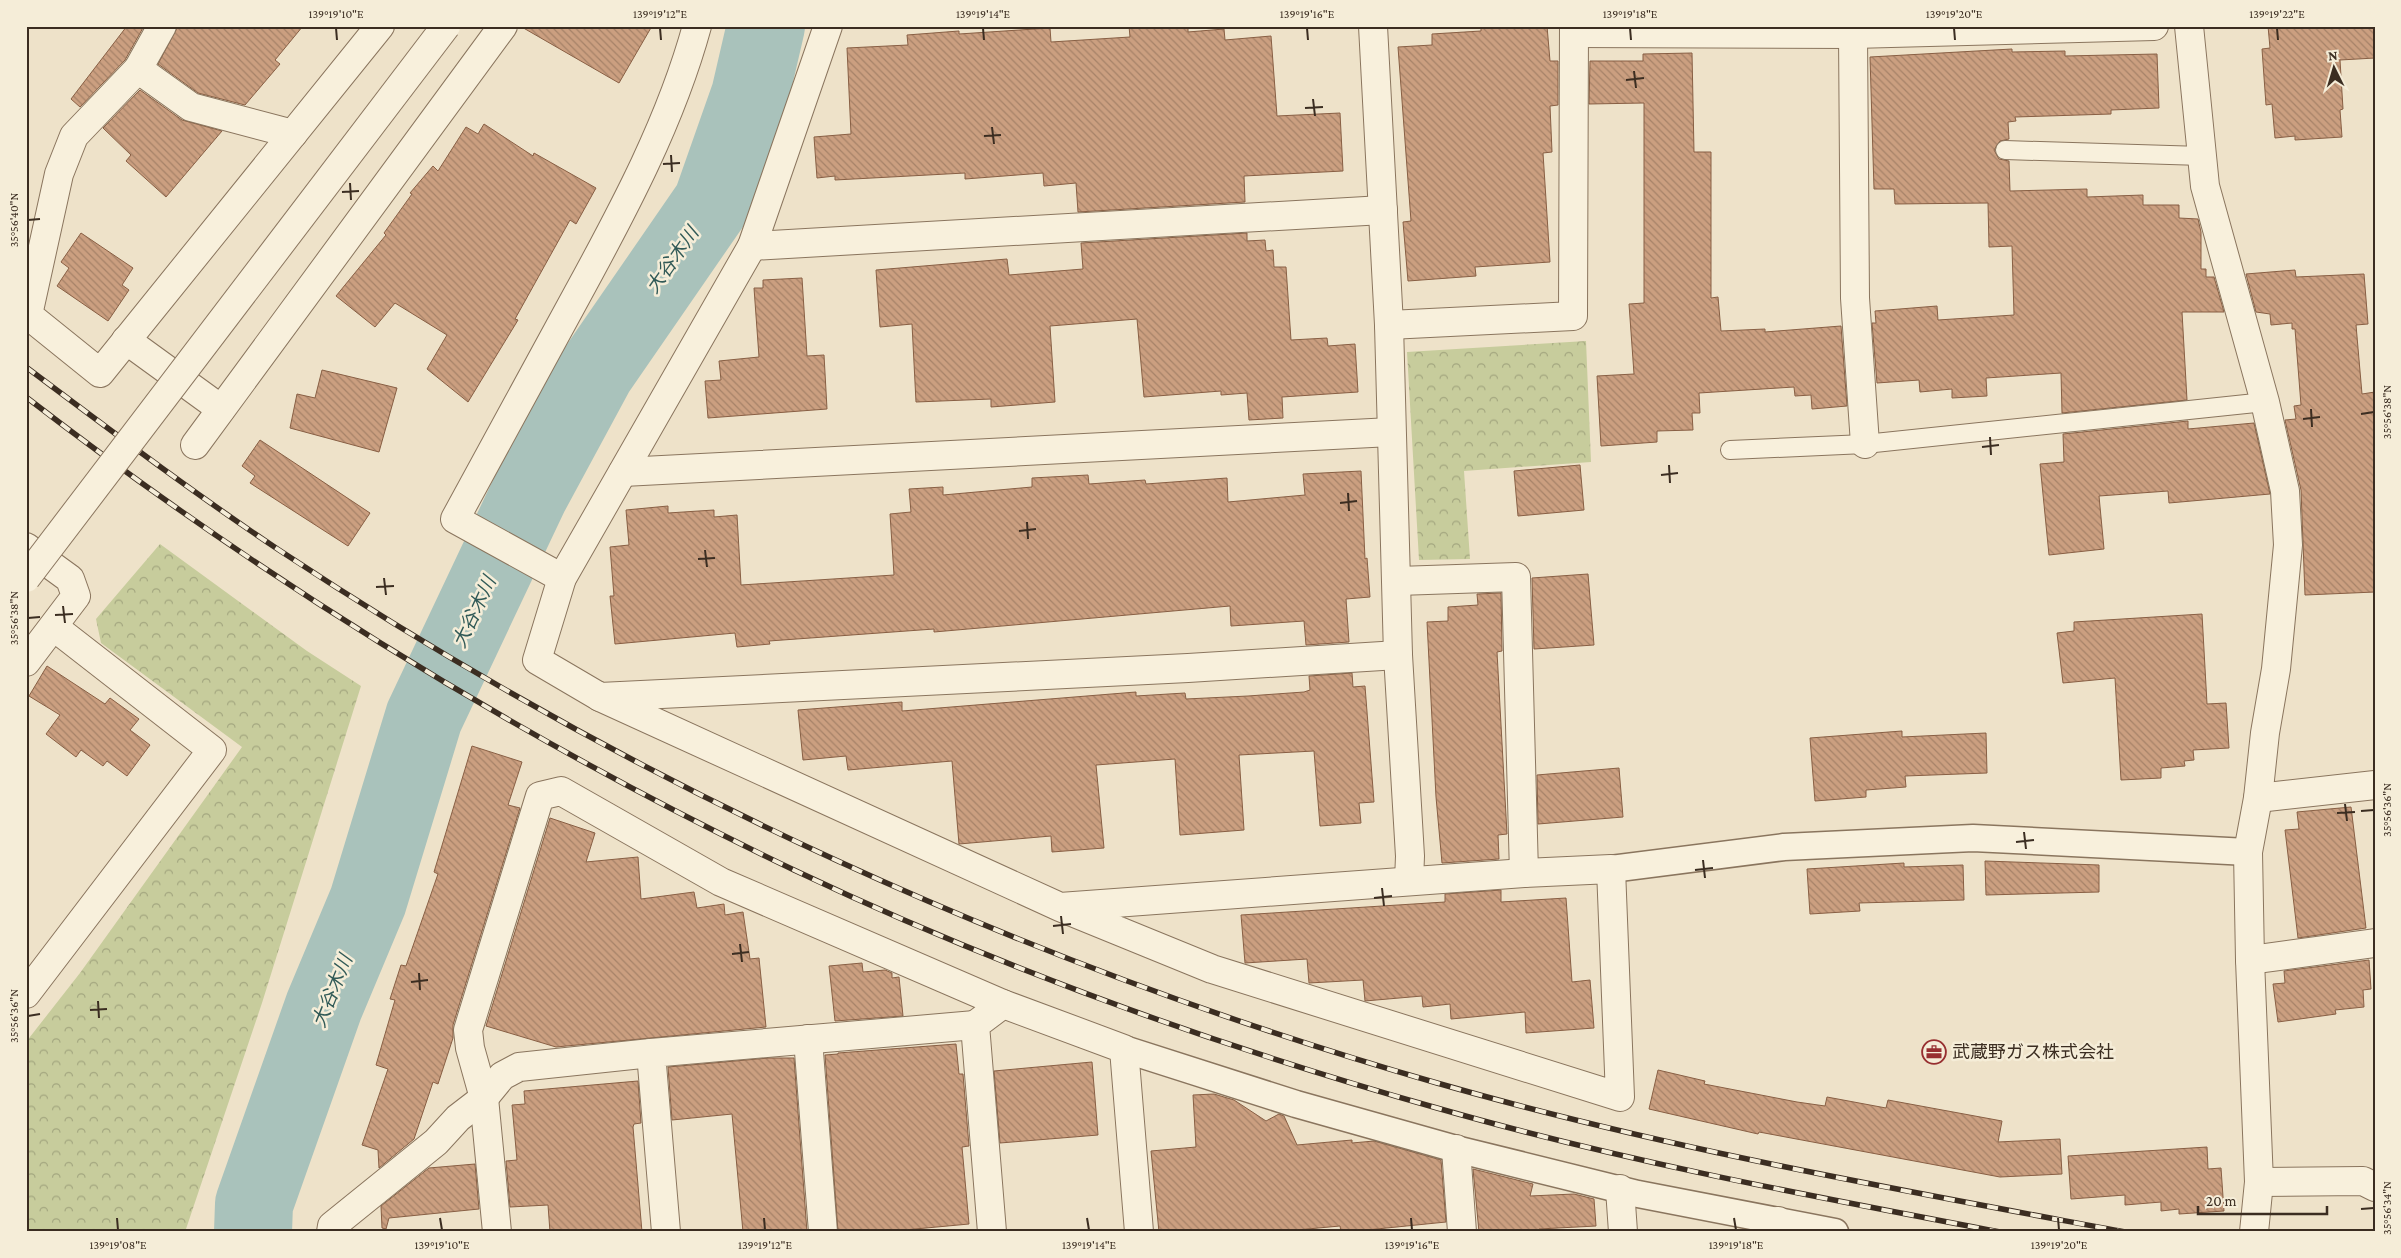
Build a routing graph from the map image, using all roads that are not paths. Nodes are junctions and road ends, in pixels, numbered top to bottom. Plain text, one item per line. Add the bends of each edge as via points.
1 (162, 26) edge
2 (380, 26) edge
3 (446, 26) edge
4 (503, 26) edge
5 (698, 26) edge
6 (828, 26) edge
7 (1373, 26) edge
8 (2154, 26) edge
9 (2189, 26) edge
10 (1574, 29) edge
11 (1853, 34) junction
12 (138, 69) junction
13 (293, 134) junction
14 (2005, 150) dead end
15 (2202, 156) junction
16 (1383, 210) junction
17 (752, 246) junction
18 (1389, 325) junction
19 (126, 340) junction
20 (2265, 402) junction
21 (221, 409) junction
22 (1391, 432) junction
23 (1865, 444) junction
24 (195, 445) dead end
25 (1730, 450) dead end
26 (623, 472) junction
27 (26, 548) edge
28 (26, 578) edge
29 (562, 578) junction
30 (1398, 581) junction
31 (54, 627) junction
32 (1398, 654) junction
33 (26, 662) edge
34 (600, 697) junction
35 (2375, 785) edge
36 (2258, 798) junction
37 (2248, 852) junction
38 (1611, 869) junction
39 (1524, 873) junction
40 (1409, 881) junction
41 (1060, 907) junction
42 (2375, 943) edge
43 (2250, 960) junction
44 (26, 994) edge
45 (1003, 1004) junction
46 (975, 1025) junction
47 (808, 1039) junction
48 (1124, 1049) junction
49 (650, 1053) junction
50 (484, 1098) junction
51 (1456, 1149) junction
52 (2259, 1182) junction
53 (2375, 1187) edge
54 (1620, 1189) junction
55 (1779, 1226) edge
56 (330, 1232) edge
57 (497, 1232) edge
58 (666, 1232) edge
59 (823, 1232) edge
60 (992, 1232) edge
61 (1139, 1232) edge
62 (1462, 1232) edge
63 (1623, 1232) edge
64 (1835, 1232) edge
65 (2254, 1232) edge

1 - 12 street
2 - 13 street
3 - 28 street, bridge
4 - 21 street
5 - 29 street via 658,137 610,234 455,519
6 - 17 street
7 - 16 street
8 - 11 street
9 - 15 street
10 - 11 street
10 - 18 street via 1572,316
11 - 23 street via 1855,298
12 - 13 street via 191,107
12 - 19 street via 74,136 60,174 28,315 100,373
13 - 19 street
14 - 15 lane
15 - 20 street via 2205,186
16 - 17 street
16 - 18 street
17 - 26 street
18 - 22 street
19 - 21 street
20 - 23 lane
20 - 36 street via 2285,491 2288,545 2276,669
21 - 24 street
22 - 26 street
22 - 30 street
23 - 25 lane
26 - 29 street
27 - 31 street via 70,579 76,596
29 - 34 street via 538,660
30 - 32 street
30 - 39 street via 1516,577
31 - 33 street
31 - 44 street via 212,750
32 - 34 street via 1188,668
32 - 40 street
34 - 41 street
35 - 36 street
36 - 37 street
37 - 38 street via 1973,838 1784,847
37 - 43 street
38 - 39 street
38 - 41 street via 1620,1097 1212,969
39 - 40 street
40 - 41 street
42 - 43 street
43 - 52 street
45 - 46 street
45 - 48 street
45 - 50 street via 721,882 561,791 540,796 468,1030
46 - 47 street
46 - 60 street
47 - 49 street
47 - 59 street
48 - 51 street via 1296,1104
48 - 61 street
49 - 50 street via 519,1067 502,1076
49 - 58 street
50 - 56 street via 458,1118 436,1142 332,1226
50 - 57 street
51 - 54 street
51 - 62 street
52 - 53 street via 2363,1181
52 - 65 street
54 - 55 street
54 - 63 street
55 - 64 street

